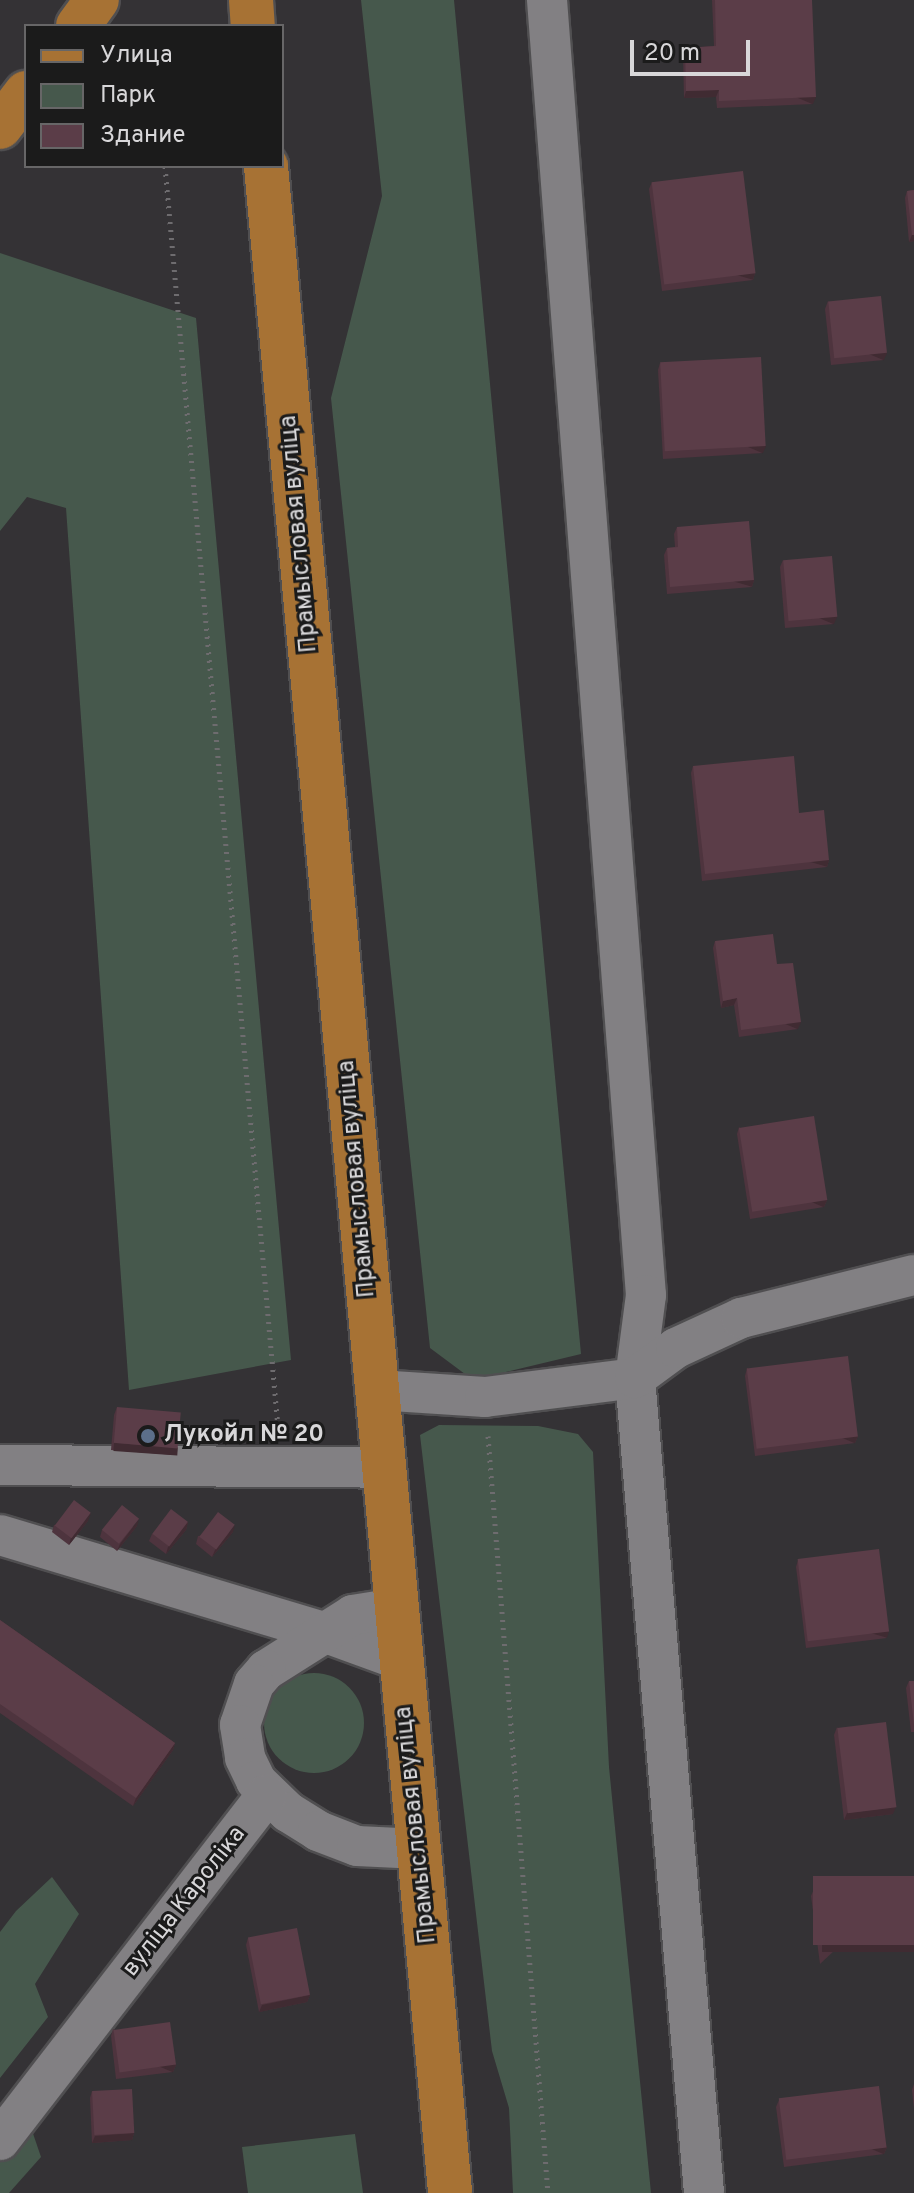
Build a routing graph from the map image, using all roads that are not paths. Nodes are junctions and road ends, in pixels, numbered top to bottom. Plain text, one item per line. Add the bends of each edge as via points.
1 (97, 0) edge
2 (251, 0) edge
3 (547, 0) edge
4 (79, 24) edge
5 (253, 24) edge
6 (24, 96) edge
7 (0, 127) edge
8 (266, 168) edge
9 (914, 1275) edge
10 (635, 1378) junction
11 (377, 1390) junction
12 (0, 1465) edge
13 (385, 1468) junction
14 (0, 1535) edge
15 (396, 1608) junction
16 (326, 1633) junction
17 (400, 1660) junction
18 (267, 1795) junction
19 (420, 1849) junction
20 (0, 2140) edge
21 (450, 2193) edge
22 (704, 2193) edge

1 - 4 main road
2 - 5 main road
3 - 10 street via 646,1295
6 - 7 main road
8 - 11 main road, Прамысловая вуліца
9 - 10 street via 741,1318 676,1348
10 - 11 street via 485,1397
10 - 22 street
11 - 13 main road, Прамысловая вуліца
12 - 13 street
13 - 15 main road, Прамысловая вуліца
14 - 16 street
15 - 16 street via 353,1615
15 - 17 main road, Прамысловая вуліца
16 - 17 street
16 - 18 street via 266,1670 247,1701 240,1725 245,1758
17 - 19 main road, Прамысловая вуліца
18 - 19 street via 318,1831 357,1846
18 - 20 street, вуліца Кароліка
19 - 21 main road, Прамысловая вуліца

